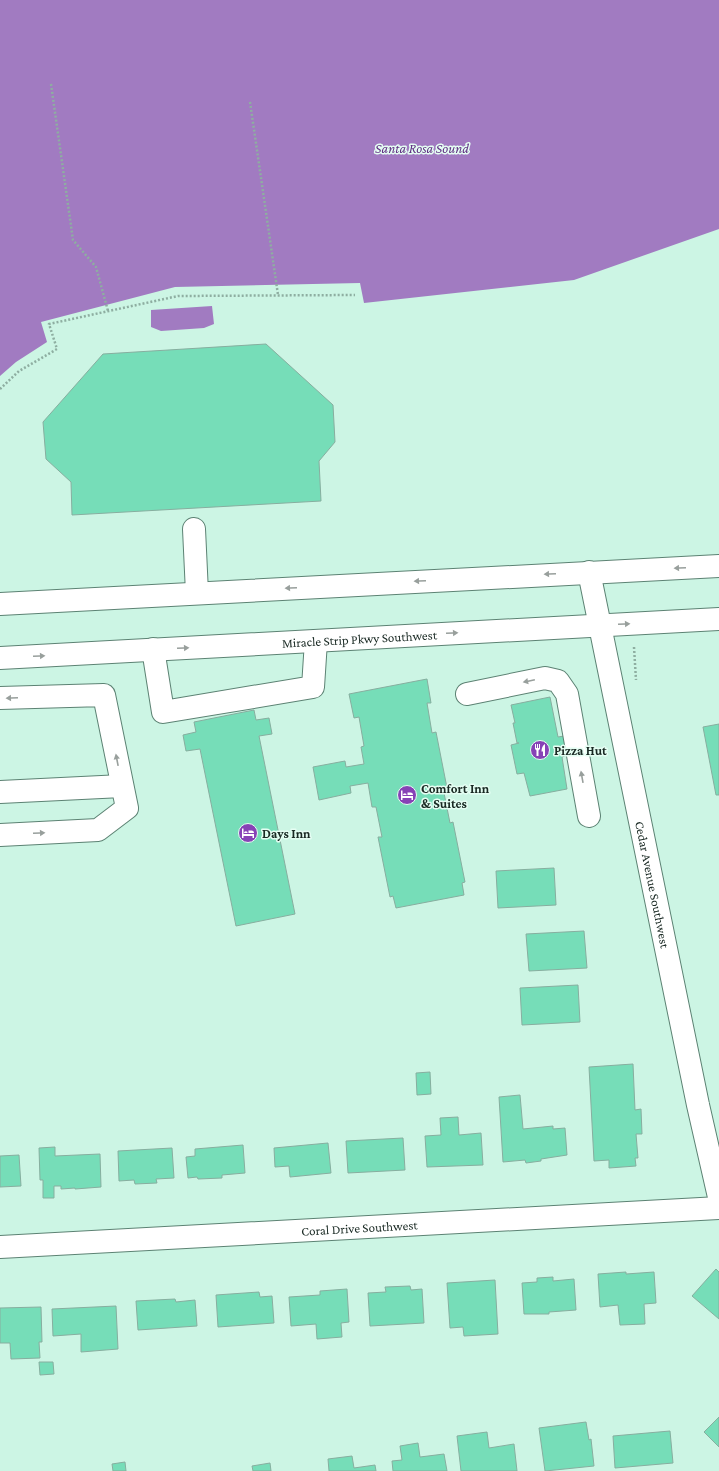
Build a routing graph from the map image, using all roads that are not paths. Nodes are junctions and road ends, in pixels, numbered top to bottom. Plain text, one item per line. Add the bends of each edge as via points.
1 (194, 529) dead end
2 (719, 566) edge
3 (589, 572) junction
4 (197, 593) junction
5 (0, 604) edge
6 (719, 618) edge
7 (600, 625) junction
8 (316, 640) junction
9 (153, 650) junction
10 (0, 658) edge
11 (467, 694) dead end
12 (0, 698) edge
13 (122, 786) junction
14 (0, 792) edge
15 (589, 816) dead end
16 (0, 835) edge
17 (719, 1197) edge
18 (719, 1208) edge
19 (0, 1246) edge

1 - 4 main road
2 -> 3 main road
3 -> 4 main road
3 - 7 main road, Cedar Avenue Southwest
4 - 5 main road
7 -> 6 main road, Miracle Strip Pkwy Southwest
8 -> 7 main road, Miracle Strip Pkwy Southwest
7 - 17 main road, Cedar Avenue Southwest
9 -> 8 main road, Miracle Strip Pkwy Southwest
8 - 9 main road via 313,687 163,712
10 -> 9 main road, Miracle Strip Pkwy Southwest
15 -> 11 main road via 568,694 558,681 545,678
13 -> 12 main road via 104,696
13 - 14 main road
16 -> 13 main road via 98,830 126,808
18 - 19 main road, Coral Drive Southwest

